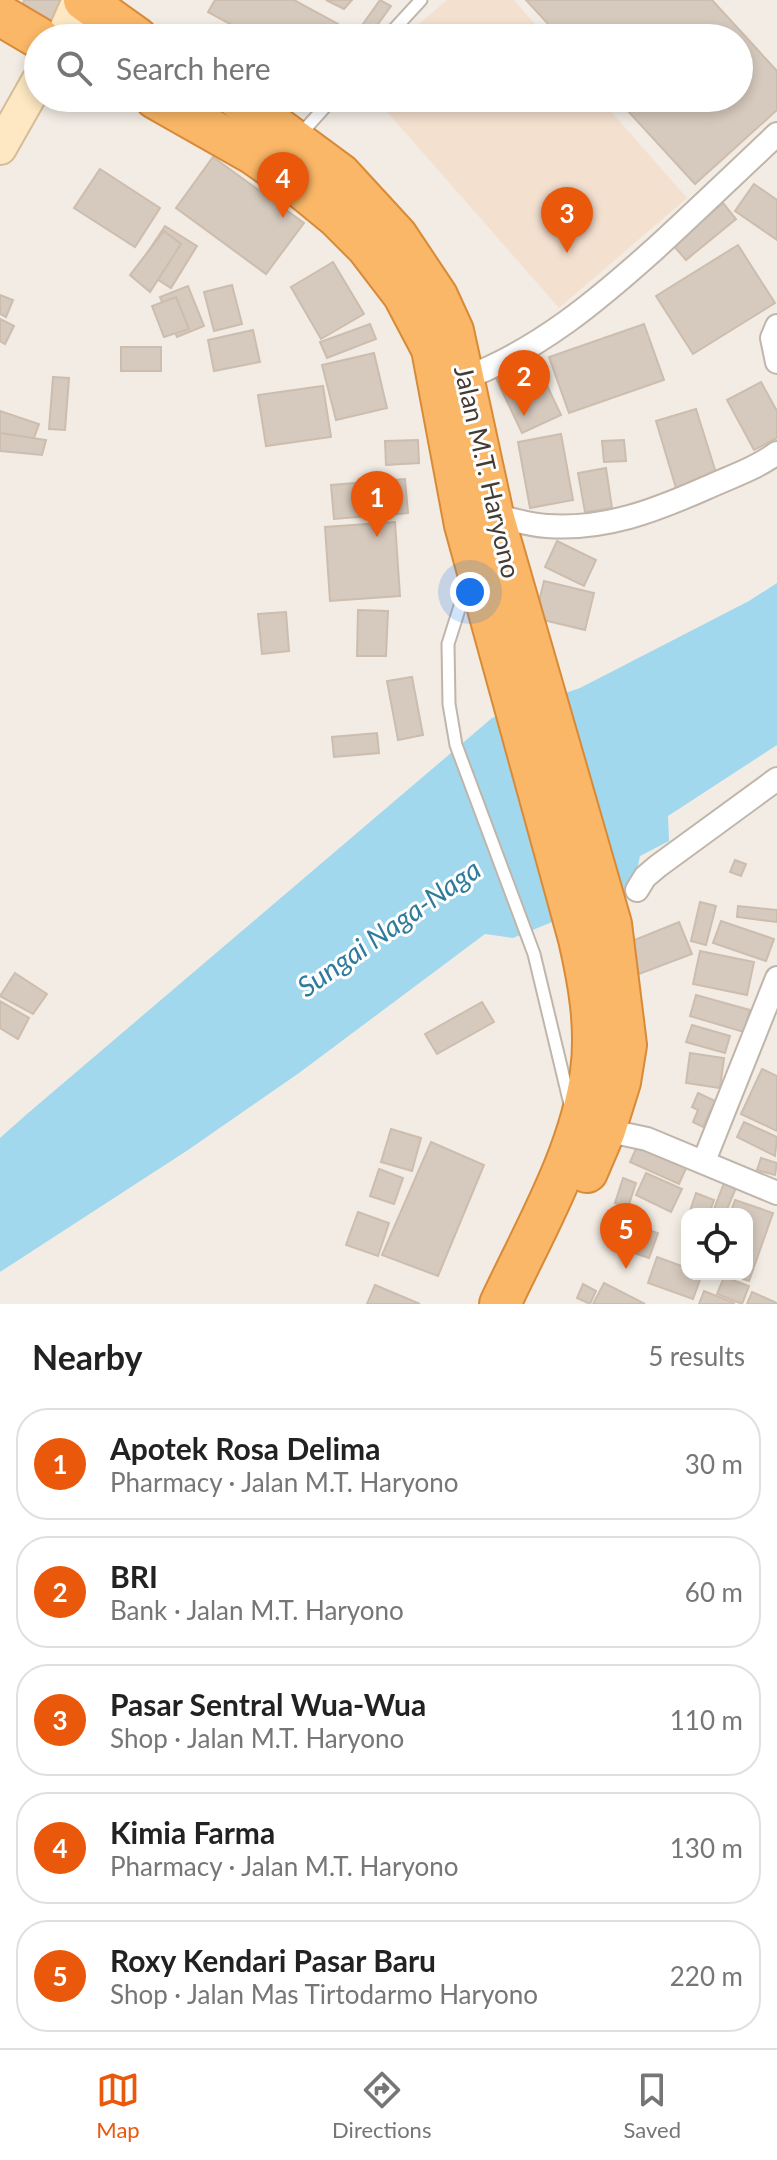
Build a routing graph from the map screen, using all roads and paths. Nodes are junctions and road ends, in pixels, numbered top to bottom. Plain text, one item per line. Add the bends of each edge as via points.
1 (82, 0) edge
2 (421, 0) edge
3 (69, 24) edge
4 (117, 24) edge
5 (399, 24) edge
6 (24, 106) edge
7 (182, 112) edge
8 (256, 112) edge
9 (321, 112) edge
10 (777, 134) edge
11 (295, 141) junction
12 (0, 148) edge
13 (777, 326) edge
14 (777, 362) edge
15 (465, 378) junction
16 (777, 453) edge
17 (493, 515) junction
18 (474, 563) junction
19 (527, 691) junction
20 (777, 779) edge
21 (637, 890) dead end
22 (777, 978) edge
23 (591, 1131) junction
24 (704, 1161) junction
25 (777, 1193) edge
26 (509, 1303) edge

1 - 3 main road
1 - 4 highway
2 - 5 lane
6 - 12 main road
7 - 18 highway, Jalan M.T. Haryono via 298,185 337,217 403,294 432,349
8 - 11 highway, Jalan M.T. Haryono
9 - 11 lane
10 - 15 street via 577,316 502,364
11 - 15 highway, Jalan M.T. Haryono via 340,174 397,236 437,296
13 - 14 street via 772,338
15 - 17 highway, Jalan M.T. Haryono
16 - 17 street via 761,465 626,519 544,526
17 - 19 highway, Jalan M.T. Haryono
18 - 19 highway, Jalan M.T. Haryono
18 - 23 lane via 448,644 456,745 534,954
19 - 23 highway, Jalan M.T. Haryono via 595,932 587,974 593,1015
20 - 21 street via 658,866
22 - 24 street
23 - 24 street via 647,1139
23 - 26 highway, Jalan M.T. Haryono via 557,1181
24 - 25 street

